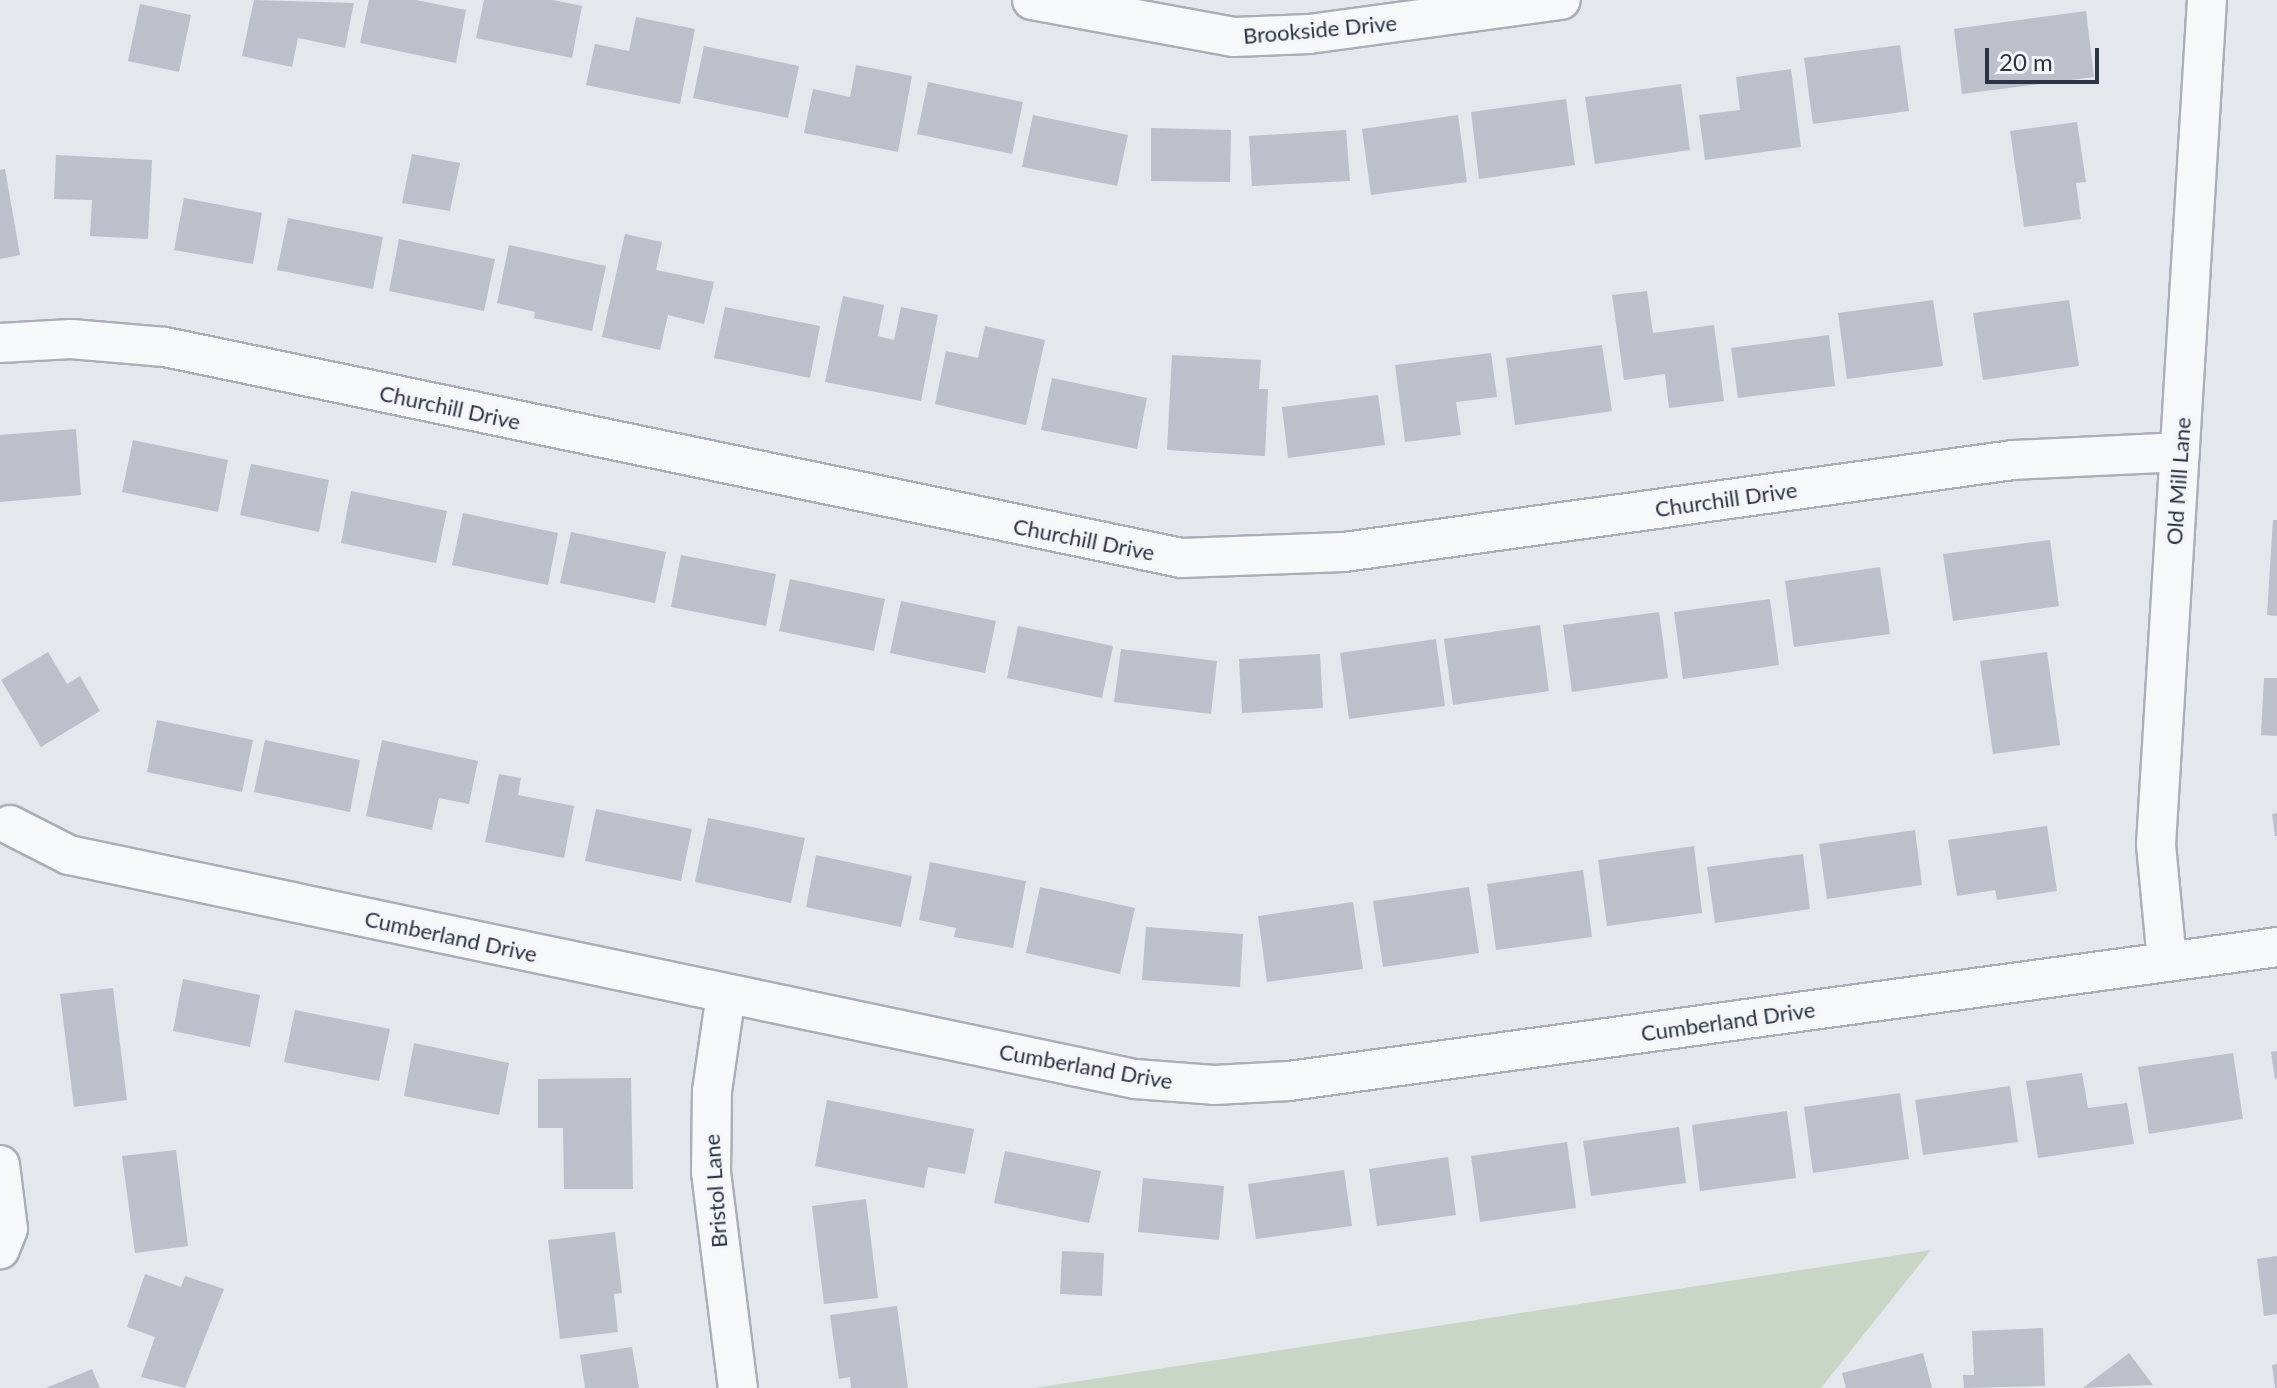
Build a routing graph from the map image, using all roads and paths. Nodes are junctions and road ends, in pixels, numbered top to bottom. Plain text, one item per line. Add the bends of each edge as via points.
1 (1032, 0) edge
2 (1561, 0) edge
3 (2207, 0) edge
4 (1096, 6) edge
5 (0, 343) edge
6 (2180, 452) junction
7 (3, 829) edge
8 (2277, 947) edge
9 (2167, 961) junction
10 (726, 994) junction
11 (0, 1165) edge
12 (0, 1249) edge
13 (738, 1388) edge

1 - 4 street, Brookside Drive
2 - 4 street, Brookside Drive via 1270,37 1199,33
3 - 6 street, Old Mill Lane
5 - 6 street, Churchill Drive via 71,339 165,347 1181,558 1344,552 2013,460
6 - 9 street, Old Mill Lane via 2156,845
7 - 10 street, Cumberland Drive via 69,855
8 - 9 street, Cumberland Drive
9 - 10 street, Cumberland Drive via 1305,1079 1214,1085 1135,1079
10 - 13 street, Bristol Lane via 712,1091 711,1172
11 - 12 street via 8,1229

